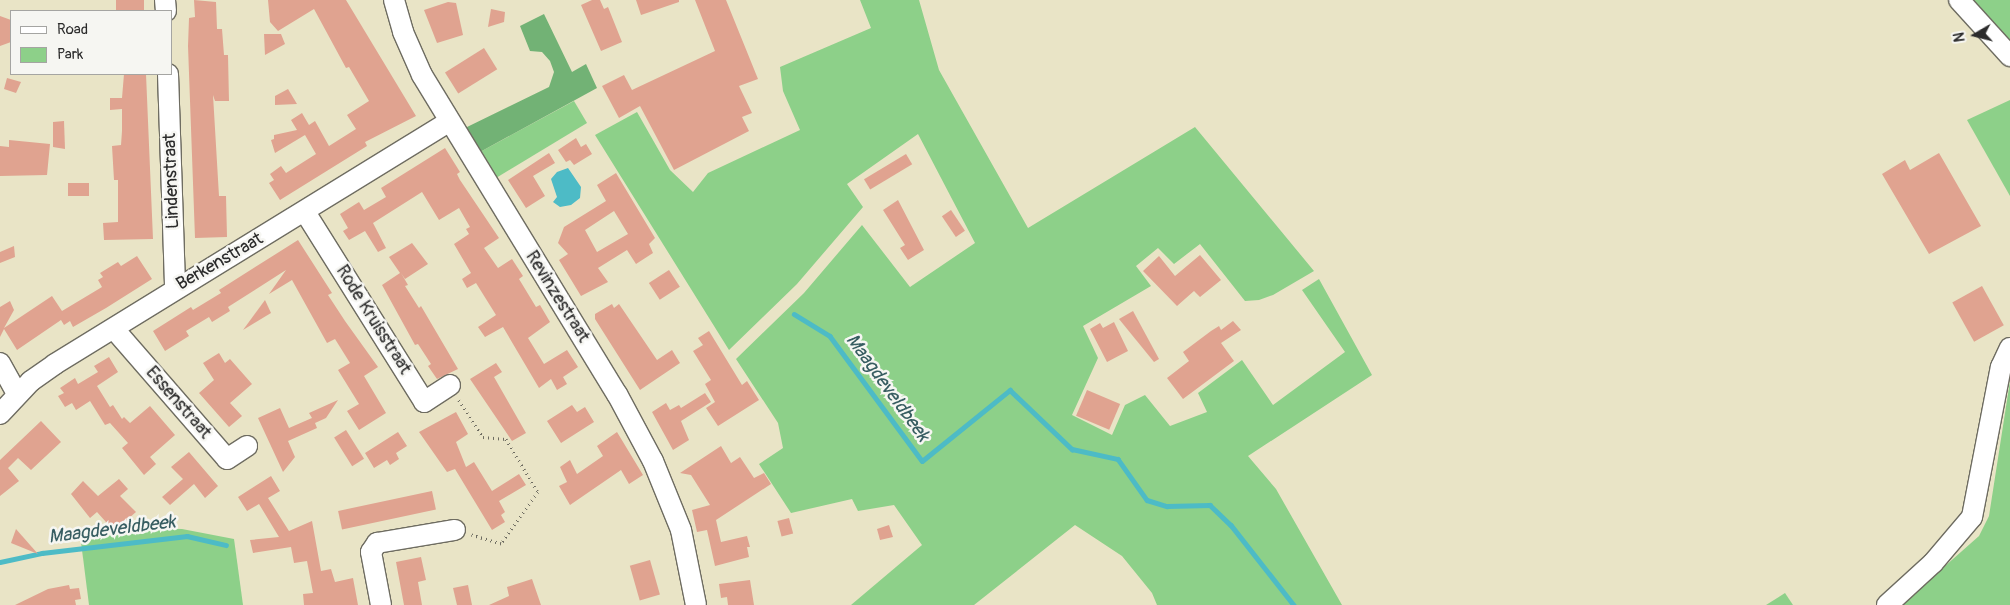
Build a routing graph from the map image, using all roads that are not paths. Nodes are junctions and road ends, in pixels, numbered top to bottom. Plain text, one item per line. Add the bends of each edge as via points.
1 (394, 0) edge
2 (1958, 0) edge
3 (2010, 56) edge
4 (168, 75) edge
5 (449, 122) junction
6 (305, 212) junction
7 (175, 288) junction
8 (114, 329) junction
9 (2010, 348) edge
10 (0, 363) edge
11 (450, 385) road end
12 (17, 394) junction
13 (0, 414) edge
14 (247, 446) dead end
15 (455, 530) road end
16 (381, 605) edge
17 (696, 605) edge
18 (1887, 605) edge

1 - 5 street, Revinzestraat via 403,32
2 - 3 street
4 - 7 street, Lindenstraat
5 - 6 street, Berkenstraat
5 - 17 street, Revinzestraat via 617,394 653,461 681,530
6 - 7 street, Berkenstraat
6 - 11 street, Rode Kruisstraat via 424,402
7 - 8 street, Berkenstraat
8 - 12 street, Berkenstraat via 55,364
8 - 14 street, Essenstraat via 227,459
9 - 18 street via 2001,367 1972,517 1933,563
10 - 12 street
12 - 13 street, Berkenstraat
15 - 16 street via 376,543 371,552

